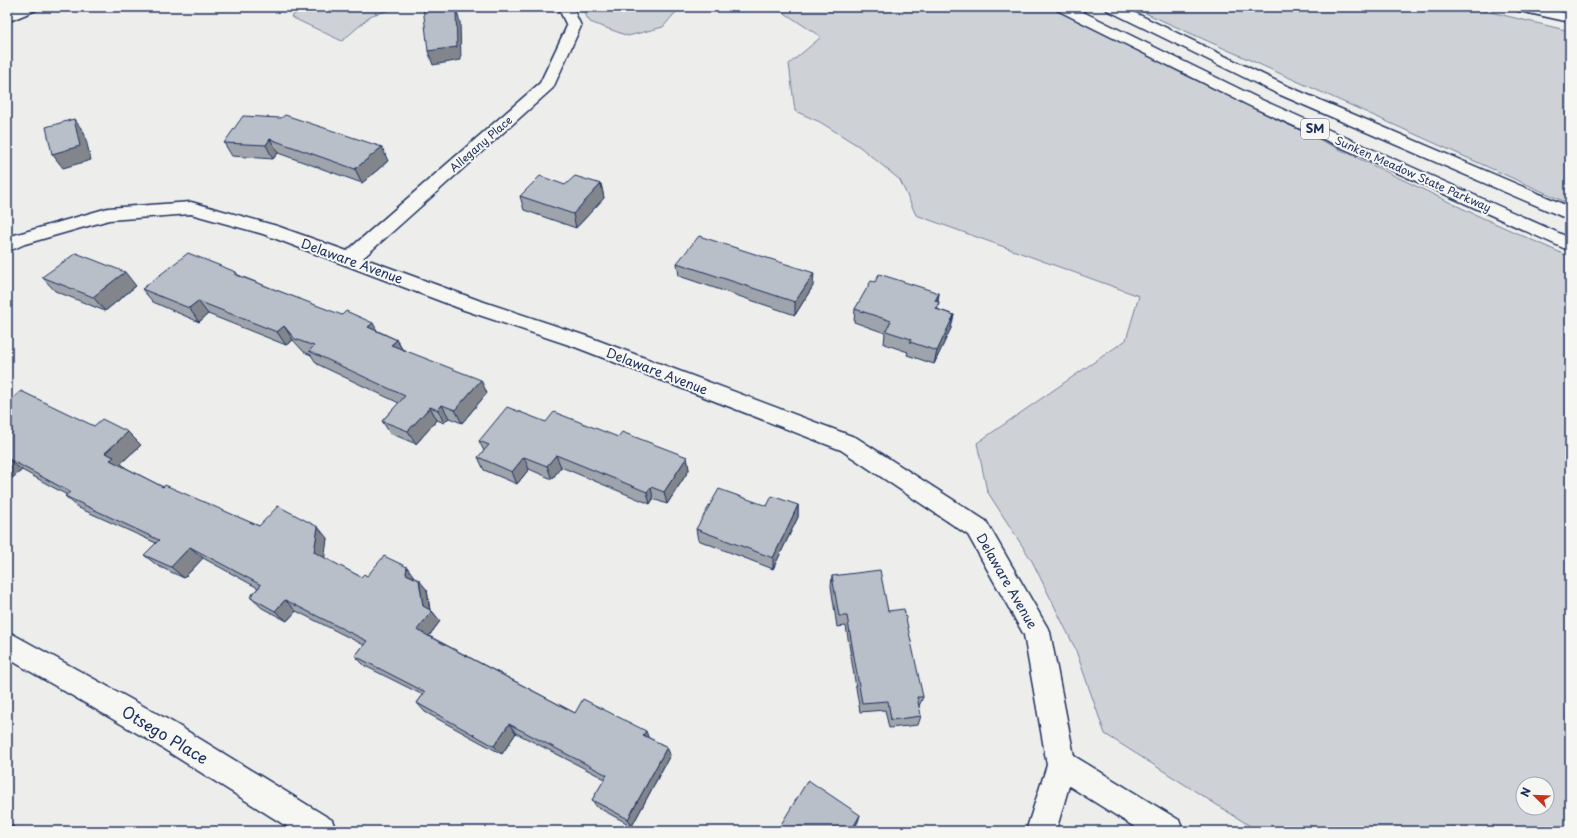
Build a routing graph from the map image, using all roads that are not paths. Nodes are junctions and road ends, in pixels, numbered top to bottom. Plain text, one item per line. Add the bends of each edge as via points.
1 (32, 7) edge
2 (565, 7) edge
3 (1062, 7) edge
4 (1112, 7) edge
5 (1520, 7) edge
6 (7, 18) edge
7 (1570, 18) edge
8 (1570, 214) edge
9 (1570, 245) edge
10 (7, 246) edge
11 (350, 259) junction
12 (7, 644) edge
13 (1061, 765) junction
14 (321, 831) edge
15 (1041, 831) edge
16 (1168, 831) edge

1 - 6 main road
2 - 11 main road, Allegany Place via 574,26 547,85
3 - 9 main road, Sunken Meadow State Parkway / SM via 1256,103
4 - 8 main road, Sunken Meadow State Parkway / SM via 1172,38 1328,110
5 - 7 main road
10 - 11 main road, Delaware Avenue via 18,240 108,214 191,208 270,230
11 - 13 main road, Delaware Avenue via 471,305 582,342 849,444 977,528 1037,632
12 - 14 main road, Otsego Place via 164,733
13 - 15 main road, Delaware Avenue
13 - 16 main road

